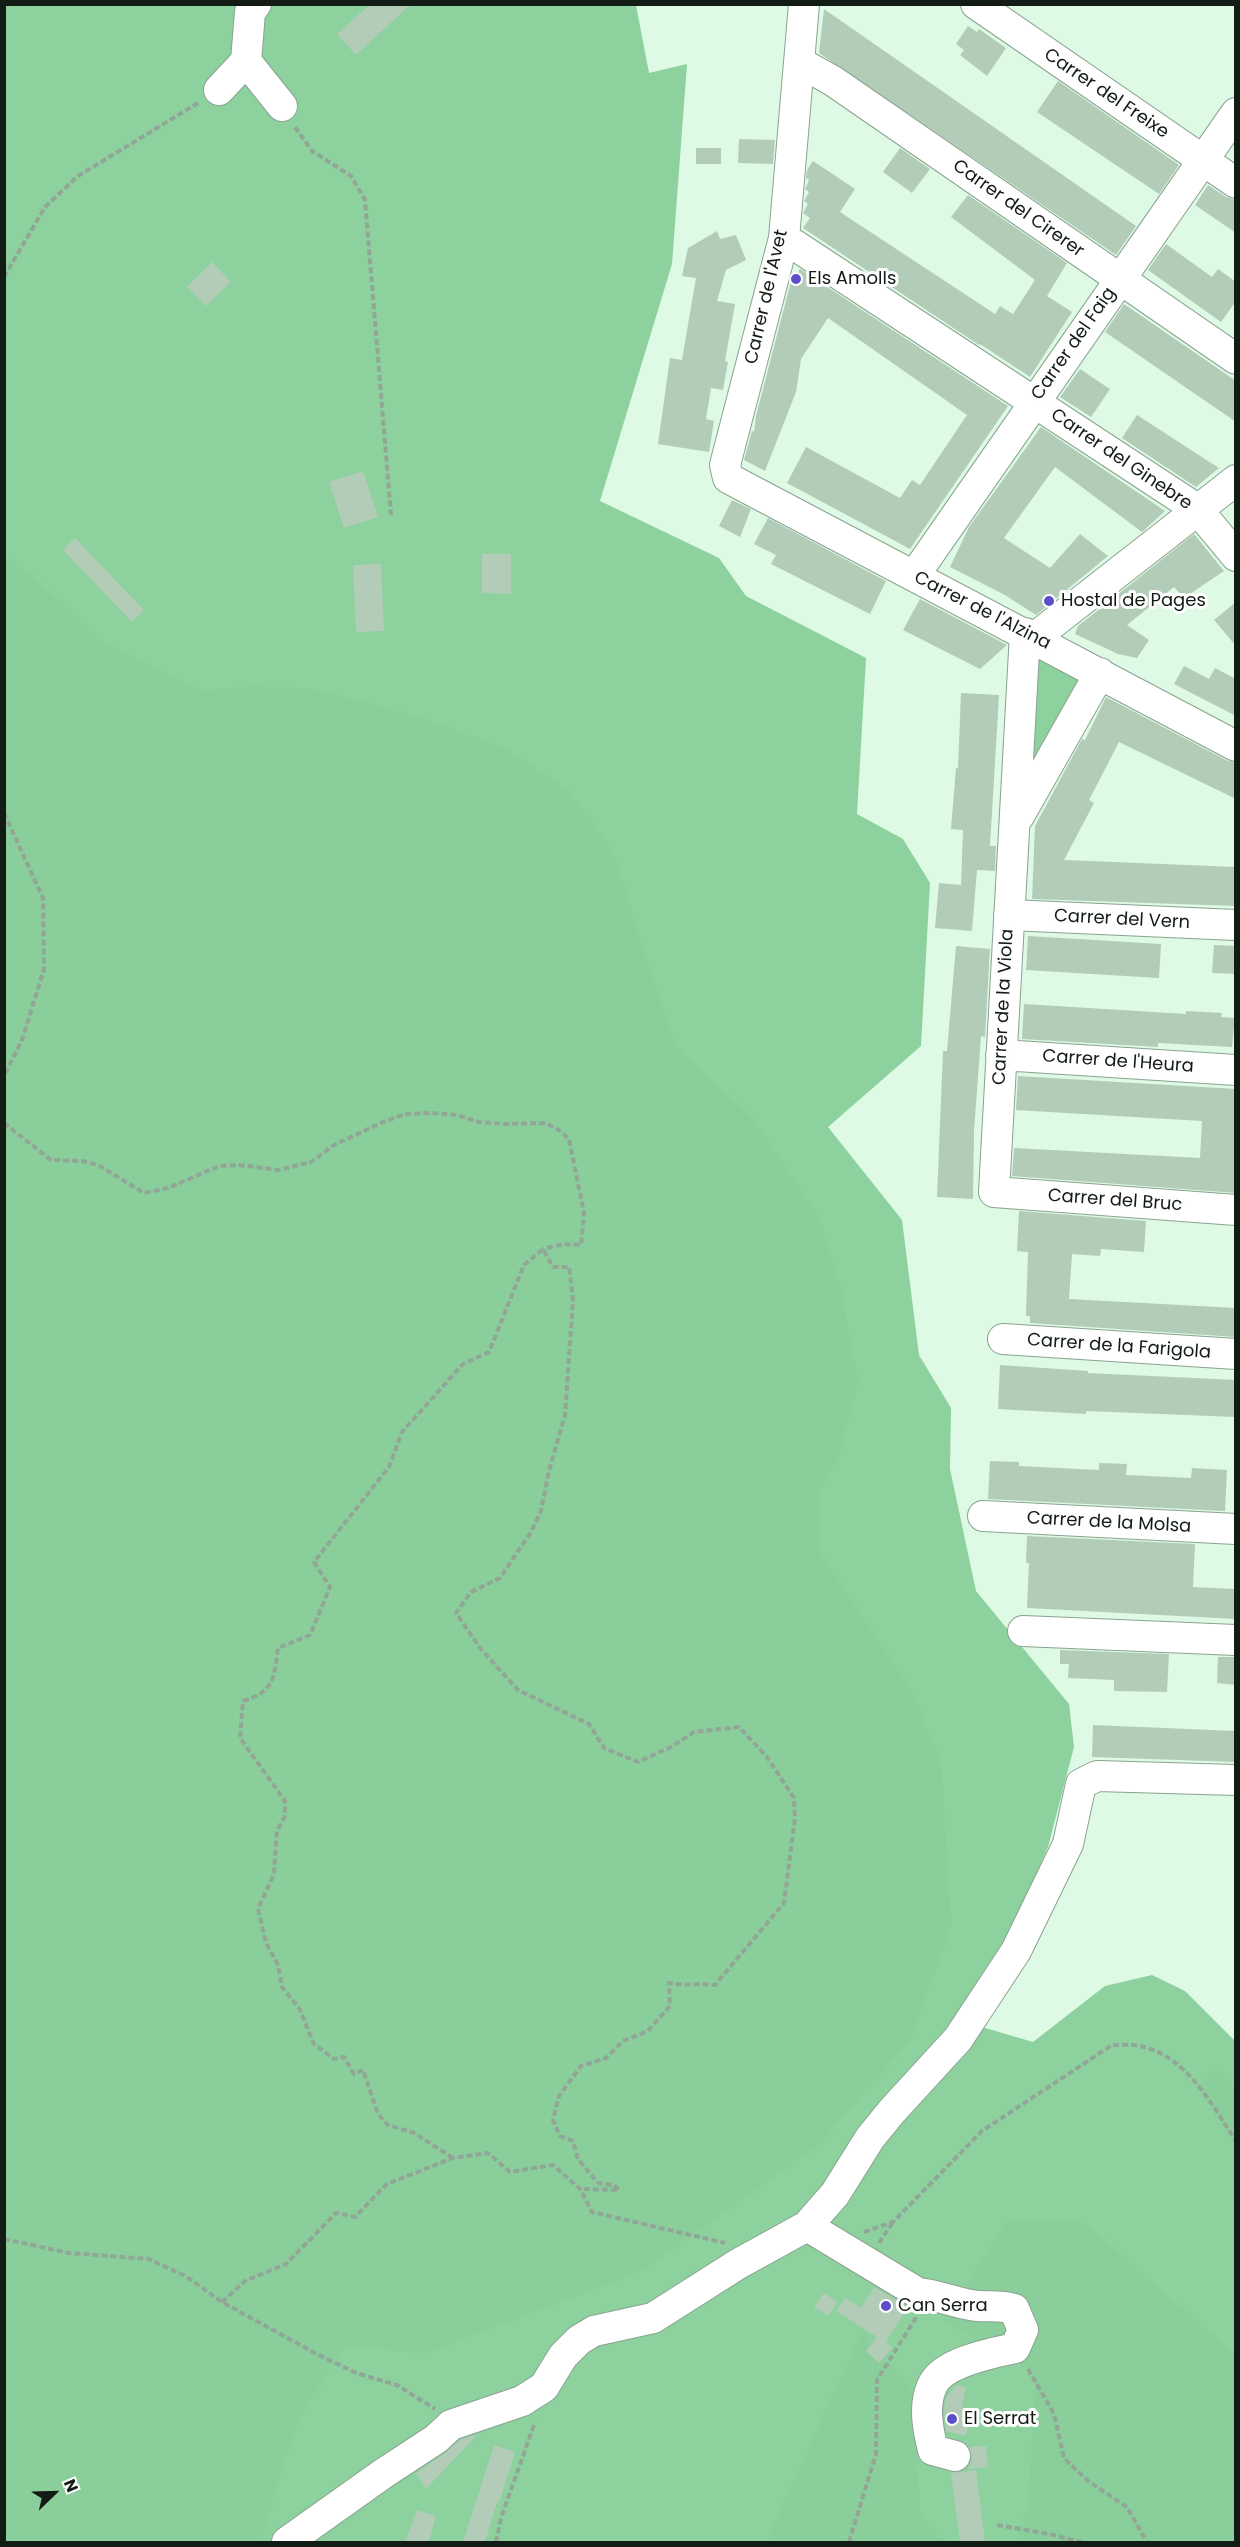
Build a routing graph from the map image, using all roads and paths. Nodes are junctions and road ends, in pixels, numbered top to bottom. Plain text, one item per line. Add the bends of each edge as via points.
1 (256, 4) edge
2 (804, 4) edge
3 (976, 4) edge
4 (246, 61) junction
5 (799, 62) junction
6 (219, 90) joint
7 (282, 106) joint
8 (1236, 113) edge
9 (1203, 160) junction
10 (1236, 183) edge
11 (784, 238) junction
12 (4, 277) edge
13 (1120, 279) junction
14 (1236, 359) edge
15 (1034, 402) junction
16 (728, 478) joint
17 (1236, 480) edge
18 (1197, 509) junction
19 (391, 515) dead end
20 (1236, 556) edge
21 (914, 576) junction
22 (1030, 636) junction
23 (1100, 673) junction
24 (1236, 746) edge
25 (4, 813) edge
26 (1016, 822) junction
27 (1009, 915) junction
28 (1236, 925) edge
29 (1001, 1055) junction
30 (1236, 1070) edge
31 (4, 1076) edge
32 (4, 1124) edge
33 (994, 1192) joint
34 (1236, 1210) edge
35 (543, 1250) junction
36 (1003, 1339) dead end
37 (1236, 1354) edge
38 (983, 1516) dead end
39 (1236, 1529) edge
40 (1023, 1631) dead end
41 (1236, 1640) edge
42 (1236, 1780) edge
43 (1236, 2141) edge
44 (453, 2158) junction
45 (580, 2189) junction
46 (807, 2226) junction
47 (4, 2239) edge
48 (835, 2242) junction
49 (761, 2252) junction
50 (918, 2293) junction
51 (222, 2302) junction
52 (1015, 2348) junction
53 (544, 2387) junction
54 (451, 2425) junction
55 (955, 2456) dead end
56 (997, 2525) dead end
57 (287, 2542) edge
58 (496, 2542) edge
59 (849, 2542) edge
60 (1081, 2542) edge
61 (1147, 2542) edge

1 - 4 street via 250,12
2 - 5 street, Carrer de l'Avet
3 - 9 street, Carrer del Freixe
4 - 6 street
4 - 7 street
5 - 11 street, Carrer de l'Avet
5 - 13 street, Carrer del Cirerer via 833,81
6 - 12 path via 78,176 45,207
7 - 19 path via 312,152 351,176 365,200
8 - 9 street, Carrer del Faig
9 - 10 street, Carrer del Freixe
9 - 13 street, Carrer del Faig
11 - 15 street, Carrer del Ginebre
11 - 16 street, Carrer de l'Avet via 725,465
13 - 14 street, Carrer del Cirerer
13 - 15 street, Carrer del Faig
15 - 18 street, Carrer del Ginebre
15 - 21 street, Carrer del Faig
16 - 21 street, Carrer de l'Alzina
17 - 18 street
18 - 20 street, Carrer del Ginebre
18 - 22 street
21 - 22 street, Carrer de l'Alzina
22 - 23 street, Carrer de l'Alzina
22 - 26 street, Carrer de la Viola
23 - 24 street, Carrer de l'Alzina
23 - 26 street, Carrer de la Viola
25 - 31 path via 43,898 44,969 22,1040
26 - 27 street, Carrer de la Viola
27 - 28 street, Carrer del Vern
27 - 29 street, Carrer de la Viola
29 - 30 street, Carrer de l'Heura
29 - 33 street, Carrer de la Viola
32 - 35 path via 51,1160 98,1165 144,1193 168,1188 219,1166 279,1170 311,1162 334,1145 406,1114 440,1113 505,1124 545,1123 569,1139 584,1213 581,1245
33 - 34 street, Carrer del Bruc
35 - 44 path via 524,1265 489,1352 463,1364 402,1432 389,1467 314,1562 330,1587 310,1635 278,1648 274,1679 261,1696 243,1701 240,1738 285,1801 285,1816 277,1831 274,1874 258,1909 266,1943 279,1965 282,1987 299,2008 315,2044 334,2059 344,2057 354,2074 363,2070 378,2114 388,2125 414,2133
35 - 45 path via 553,1267 569,1267 573,1300 566,1415 541,1511 531,1532 500,1578 471,1592 456,1613 480,1648 518,1690 589,1724 604,1748 638,1762 694,1732 739,1727 767,1757 794,1798 795,1818 784,1904 715,1985 669,1983 670,2006 648,2031 623,2041 606,2058 580,2066 559,2096 553,2120 560,2136 573,2141 578,2159 597,2183 614,2185 619,2190
36 - 37 street, Carrer de la Farigola
38 - 39 street, Carrer de la Molsa
40 - 41 street
42 - 46 street via 1097,1776 1081,1784 1068,1844 1016,1952 958,2038 870,2138 835,2194
43 - 48 path via 1182,2067 1138,2045 1112,2045 982,2131 893,2222
44 - 45 path via 488,2153 510,2172 553,2166
44 - 51 path via 387,2184 355,2217 336,2213 286,2264 245,2282
45 - 49 path via 591,2212
46 - 48 street
46 - 49 street
47 - 51 path via 69,2253 149,2259 188,2277
48 - 50 street
49 - 53 street via 653,2319 594,2331 579,2340 563,2356
50 - 52 street via 972,2306 998,2304 1014,2309 1023,2330
50 - 59 path via 918,2314 877,2380 876,2454
51 - 54 path via 356,2373 397,2385 435,2409
52 - 55 street via 951,2367 932,2385 926,2420 933,2450
52 - 61 path via 1054,2414 1064,2458 1088,2481 1127,2507
53 - 54 street via 522,2401
53 - 58 path via 532,2437 501,2518
54 - 57 street
56 - 60 path

